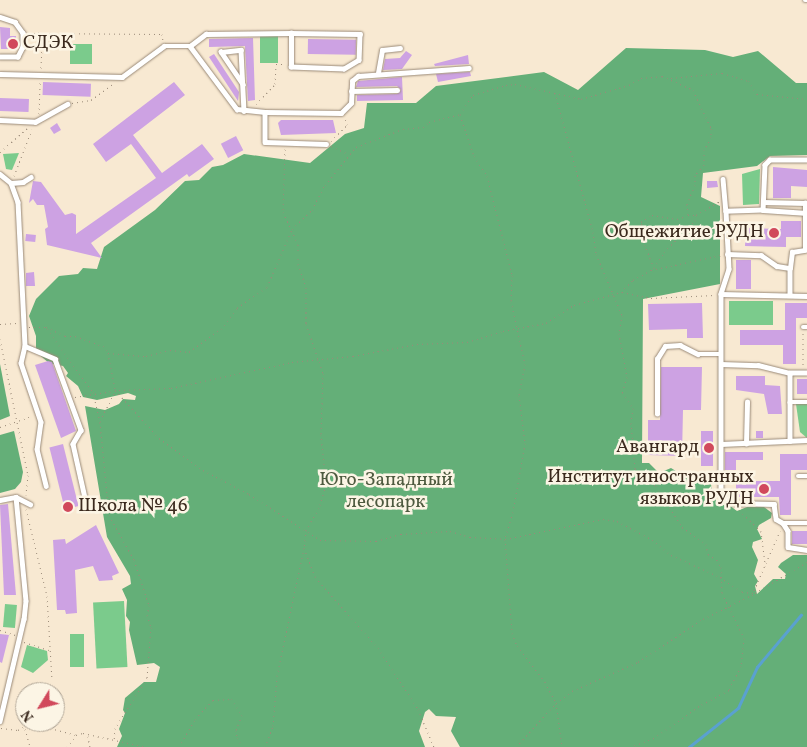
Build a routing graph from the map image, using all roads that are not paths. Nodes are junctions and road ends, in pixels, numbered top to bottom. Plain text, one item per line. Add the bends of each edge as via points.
1 (0, 17) edge
2 (291, 33) junction
3 (190, 46) junction
4 (400, 48) dead end
5 (0, 57) edge
6 (469, 68) dead end
7 (378, 73) junction
8 (0, 74) edge
9 (243, 86) junction
10 (397, 90) dead end
11 (351, 91) junction
12 (67, 104) road end
13 (244, 111) junction
14 (264, 112) junction
15 (0, 120) edge
16 (326, 144) road end
17 (807, 160) edge
18 (0, 174) edge
19 (31, 177) dead end
20 (723, 178) dead end
21 (11, 183) junction
22 (763, 202) junction
23 (806, 203) edge
24 (763, 210) junction
25 (726, 211) junction
26 (806, 213) edge
27 (726, 254) junction
28 (790, 268) junction
29 (721, 294) junction
30 (790, 295) junction
31 (807, 296) edge
32 (25, 346) junction
33 (721, 354) junction
34 (721, 364) junction
35 (790, 373) junction
36 (805, 373) edge
37 (747, 402) dead end
38 (790, 402) junction
39 (807, 402) edge
40 (656, 414) dead end
41 (807, 440) edge
42 (790, 441) junction
43 (721, 444) junction
44 (746, 444) junction
45 (798, 476) dead end
46 (807, 476) edge
47 (46, 486) dead end
48 (16, 497) junction
49 (0, 500) edge
50 (86, 502) dead end
51 (30, 504) dead end
52 (784, 523) junction
53 (807, 523) edge
54 (807, 550) edge
55 (0, 721) edge

1 - 5 lane via 15,22 23,33 23,47 18,57
2 - 2 lane via 360,34 359,60 344,69 291,67
2 - 3 lane via 206,34
3 - 8 lane via 164,46 122,77
3 - 13 lane via 237,109
4 - 7 lane via 382,50
6 - 7 lane
7 - 11 lane via 356,77
9 - 9 lane via 241,50 221,52 230,65
9 - 13 lane
10 - 11 lane
11 - 14 lane via 352,103 340,113
12 - 15 lane via 35,122
13 - 14 lane
14 - 16 lane via 265,142
17 - 22 lane via 770,160 765,165
18 - 21 lane
19 - 21 lane
20 - 25 lane
21 - 32 lane via 18,202
22 - 23 lane
22 - 24 lane
23 - 26 lane
24 - 25 lane
24 - 26 lane
25 - 27 lane
26 - 28 lane via 805,250 792,252
27 - 28 lane via 760,255 777,266
27 - 29 lane via 729,270
28 - 30 lane
29 - 30 lane
29 - 33 lane
30 - 31 lane
32 - 47 lane via 21,363 41,422 37,449
32 - 50 lane via 55,359 81,430 73,444
33 - 34 lane
33 - 40 lane via 698,354 680,345 665,346 657,359
34 - 35 lane via 758,365
34 - 43 lane
35 - 36 lane
35 - 38 lane
37 - 44 lane
38 - 39 lane
38 - 42 lane
41 - 42 lane
42 - 44 lane
43 - 44 lane
43 - 52 lane via 721,494 733,503 774,504 776,519
45 - 46 lane
48 - 49 lane
48 - 51 lane
48 - 55 lane via 26,601
52 - 53 lane
52 - 54 lane via 788,531 788,547

